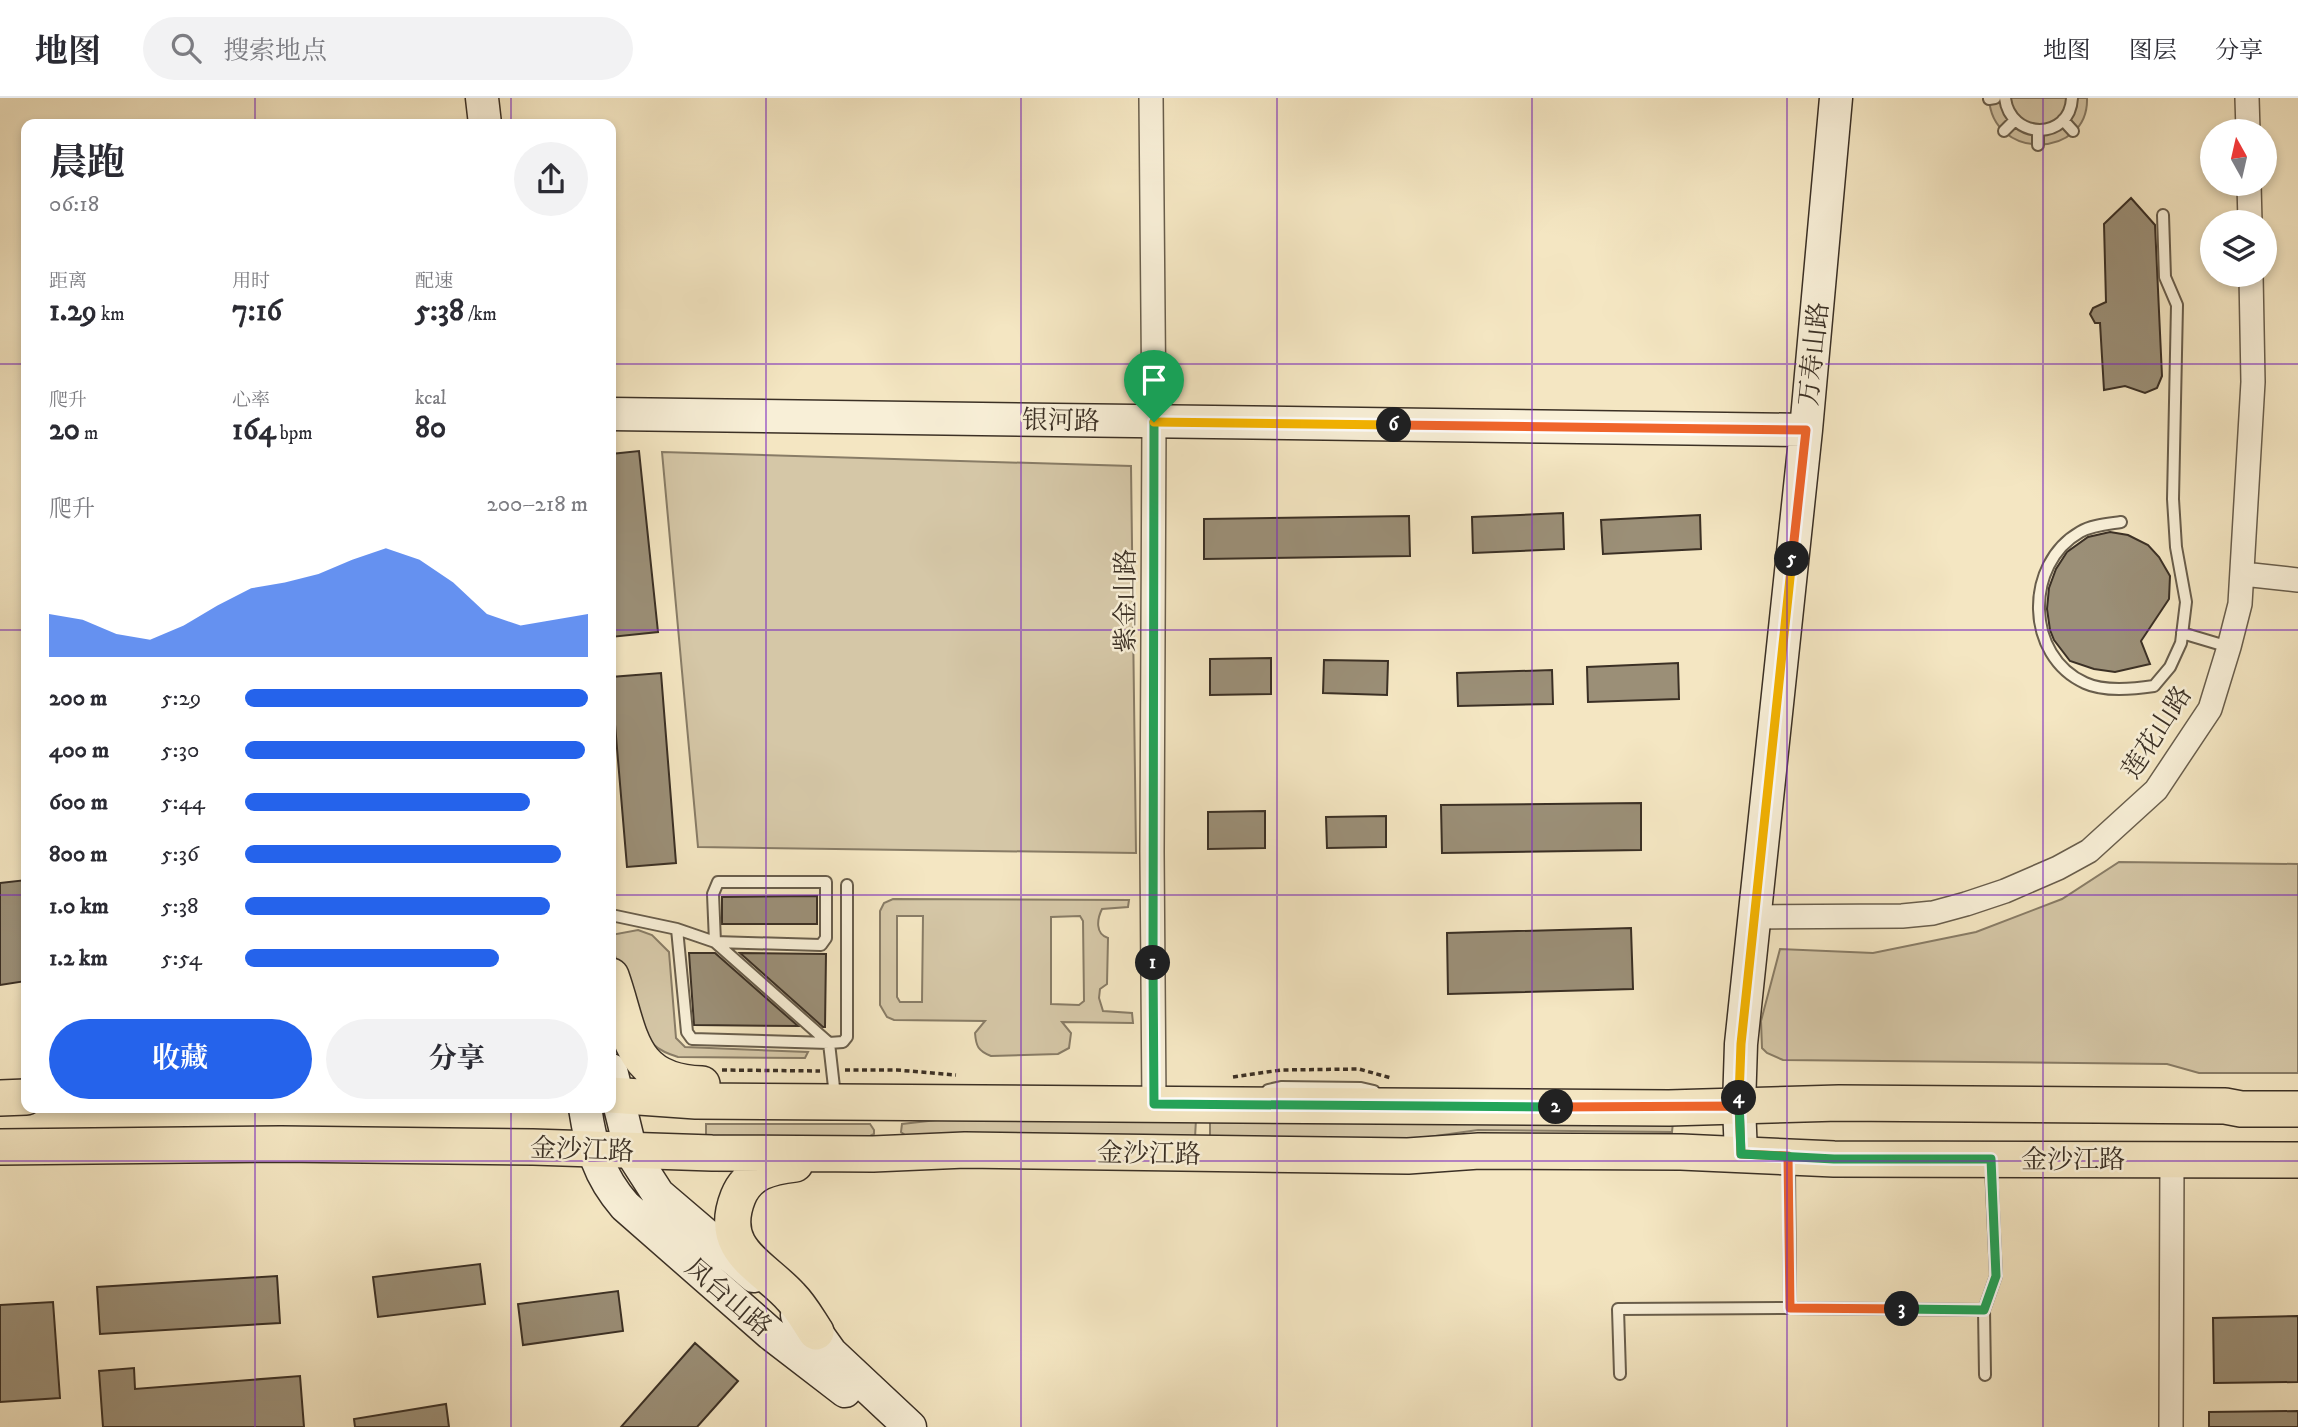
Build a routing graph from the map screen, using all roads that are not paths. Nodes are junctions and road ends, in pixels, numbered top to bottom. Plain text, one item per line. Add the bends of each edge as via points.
1 (482, 98) edge
2 (1151, 98) edge
3 (1836, 98) edge
4 (1995, 98) edge
5 (2005, 98) edge
6 (2072, 98) edge
7 (2247, 98) edge
8 (1989, 99) edge
9 (484, 119) edge
10 (2248, 119) edge
11 (2015, 120) junction
12 (2063, 120) junction
13 (2038, 130) junction
14 (2004, 131) dead end
15 (2073, 131) dead end
16 (2038, 145) dead end
17 (2163, 215) dead end
18 (2251, 287) edge
19 (616, 414) edge
20 (1154, 422) junction
21 (1806, 430) junction
22 (2121, 522) dead end
23 (2243, 574) junction
24 (2298, 580) edge
25 (2182, 633) junction
26 (2229, 647) junction
27 (847, 885) dead end
28 (616, 916) edge
29 (1754, 917) junction
30 (677, 929) junction
31 (715, 942) junction
32 (616, 992) edge
33 (829, 1043) junction
34 (616, 1088) edge
35 (21, 1097) edge
36 (0, 1098) edge
37 (616, 1098) edge
38 (837, 1102) junction
39 (1154, 1104) junction
40 (1739, 1106) junction
41 (2298, 1109) edge
42 (586, 1113) edge
43 (0, 1147) edge
44 (592, 1150) junction
45 (631, 1152) junction
46 (873, 1154) junction
47 (1741, 1154) junction
48 (1788, 1156) junction
49 (1991, 1159) junction
50 (2172, 1159) junction
51 (2298, 1160) edge
52 (1790, 1308) junction
53 (1984, 1310) junction
54 (816, 1332) junction
55 (1620, 1374) dead end
56 (1985, 1375) dead end
57 (885, 1427) edge
58 (910, 1427) edge
59 (2171, 1427) edge

1 - 9 street
2 - 20 street, 紫金山路
3 - 21 street, 万寿山路
4 - 8 lane
5 - 11 lane
6 - 12 lane
7 - 10 street
11 - 13 lane
11 - 14 lane
12 - 13 lane via 2051,129
12 - 15 lane
13 - 16 lane
17 - 25 lane via 2165,277 2177,305 2173,499 2186,602
18 - 23 street, 莲花山路 via 2253,382
19 - 20 street, 银河路
20 - 21 street, 银河路
20 - 39 street, 紫金山路
21 - 29 street, 万寿山路
22 - 25 lane via 2082,531 2063,543 2048,566 2038,610 2042,636 2053,657 2087,684 2154,686 2170,667
23 - 24 street
23 - 26 street, 莲花山路
25 - 26 lane
26 - 29 street, 莲花山路 via 2210,709 2156,790 2089,851 2006,891 1933,913
27 - 33 lane via 847,1037
28 - 30 lane
29 - 40 street, 万寿山路
30 - 31 lane
30 - 33 lane via 687,1032 692,1039
31 - 31 lane via 821,944 826,938 826,882 718,883 713,894
31 - 33 lane
32 - 38 main road via 632,1043 663,1078 681,1083 773,1086
33 - 38 lane
34 - 38 main road, 金沙江路 via 696,1101
35 - 36 main road
37 - 45 street, 凤台山路
38 - 39 main road, 金沙江路
39 - 40 main road, 金沙江路
40 - 41 main road, 金沙江路 via 1839,1103
40 - 47 street, 万寿山路
42 - 44 street, 凤台山路
43 - 44 main road, 金沙江路 via 295,1144
44 - 45 main road, 金沙江路
44 - 57 street, 凤台山路 via 614,1193 638,1219
45 - 46 main road, 金沙江路
45 - 54 street, 凤台山路 via 658,1194
46 - 47 main road, 金沙江路 via 965,1150 1408,1156 1479,1150
46 - 54 main road via 761,1170 749,1179 734,1208 732,1224 742,1252 792,1297
47 - 48 main road, 金沙江路
48 - 49 main road, 金沙江路
48 - 52 lane
49 - 50 main road, 金沙江路
49 - 53 lane via 1996,1276
50 - 51 main road, 金沙江路
50 - 59 street
52 - 53 lane
52 - 55 lane via 1618,1308
53 - 56 lane
54 - 58 street, 凤台山路 via 831,1353

